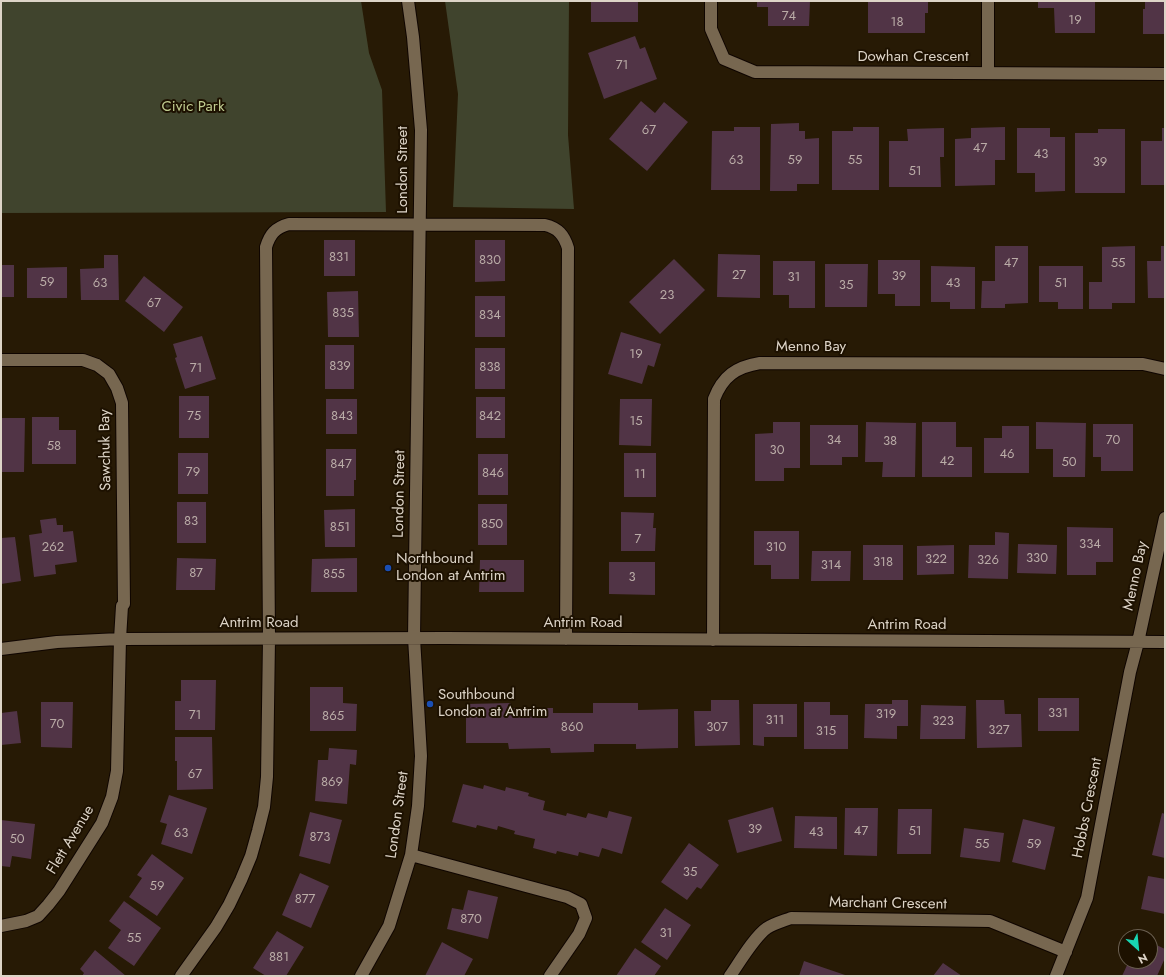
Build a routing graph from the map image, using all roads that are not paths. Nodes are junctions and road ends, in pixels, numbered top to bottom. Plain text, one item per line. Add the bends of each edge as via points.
1 (408, 1) edge
2 (711, 1) edge
3 (988, 1) edge
4 (988, 73) junction
5 (1165, 74) edge
6 (419, 225) junction
7 (1, 360) edge
8 (1165, 369) edge
9 (1165, 518) edge
10 (414, 638) junction
11 (120, 639) junction
12 (270, 639) junction
13 (566, 639) junction
14 (713, 640) junction
15 (1138, 642) junction
16 (1165, 642) edge
17 (1, 648) edge
18 (411, 855) junction
19 (1, 926) edge
20 (1066, 952) junction
21 (181, 976) edge
22 (361, 976) edge
23 (550, 976) edge
24 (730, 976) edge
25 (1056, 976) edge

1 - 6 street, London Street via 421,130
2 - 4 street, Dowhan Crescent via 711,29 724,59 755,72
3 - 4 street
4 - 5 street, Dowhan Crescent
6 - 10 street, London Street
6 - 12 street via 289,224 280,226 269,238 266,255
6 - 13 street via 545,225 560,231 565,238 568,248
7 - 11 street, Sawchuk Bay via 82,360 97,365 109,374 117,388 122,402 124,604
8 - 14 street, Menno Bay via 1143,364 760,363 740,368 723,381 714,398
9 - 15 street, Menno Bay
10 - 12 street, Antrim Road
10 - 13 street, Antrim Road
10 - 18 street, London Street via 421,756 418,806
11 - 12 street, Antrim Road
11 - 17 street, Antrim Road
11 - 19 street, Flett Avenue via 117,771 112,797 102,823 59,891 38,916
12 - 21 street via 268,777 258,831 251,856 229,905
13 - 14 street, Antrim Road
14 - 15 street, Antrim Road
15 - 16 street, Antrim Road
15 - 20 street, Hobbs Crescent via 1087,898
18 - 22 street, London Street via 389,926
18 - 23 street via 567,897 581,904 586,918 579,934
20 - 24 street, Marchant Crescent via 990,921 791,918 766,929
20 - 25 street, Hobbs Crescent

